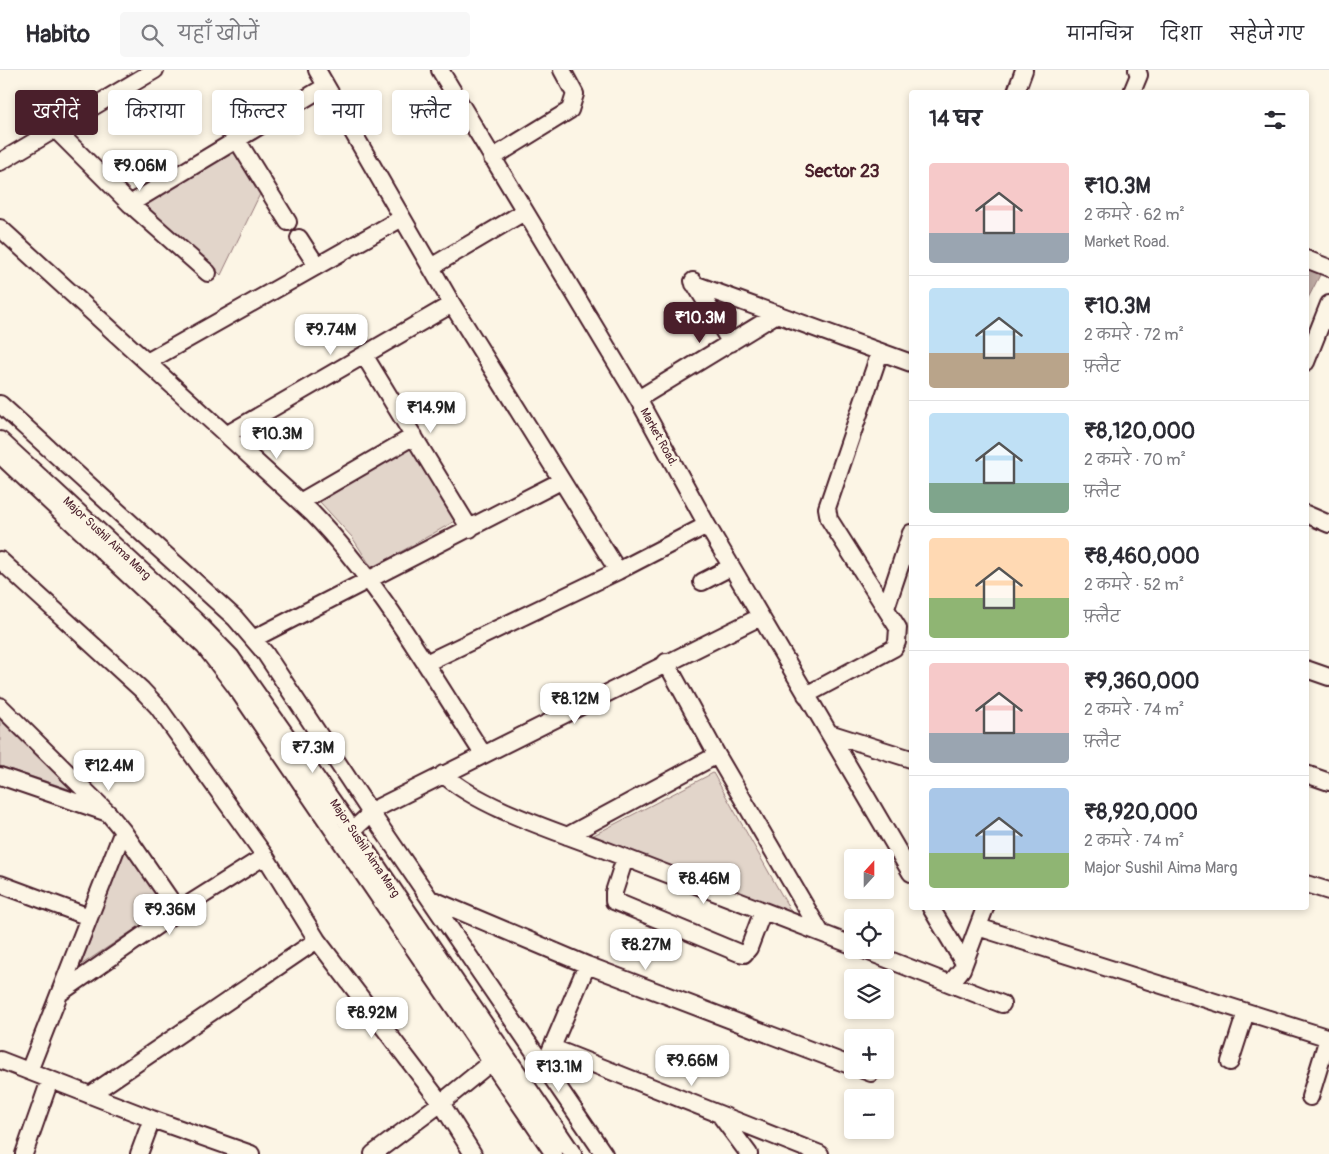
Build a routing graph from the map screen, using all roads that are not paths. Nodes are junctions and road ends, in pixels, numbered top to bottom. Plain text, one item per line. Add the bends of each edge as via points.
1 (155, 70) edge
2 (317, 70) edge
3 (440, 70) edge
4 (562, 70) edge
5 (1024, 70) edge
6 (1137, 70) edge
7 (326, 86) junction
8 (1017, 90) edge
9 (1133, 90) edge
10 (98, 104) edge
11 (45, 135) edge
12 (61, 135) edge
13 (237, 140) junction
14 (492, 158) junction
15 (0, 162) edge
16 (130, 204) junction
17 (524, 212) junction
18 (402, 218) junction
19 (288, 222) dead end
20 (0, 228) edge
21 (299, 238) dead end
22 (1309, 260) edge
23 (316, 266) junction
24 (431, 267) junction
25 (1329, 268) edge
26 (208, 273) dead end
27 (452, 304) junction
28 (1329, 304) edge
29 (777, 314) junction
30 (731, 343) junction
31 (880, 352) junction
32 (1309, 354) edge
33 (364, 355) junction
34 (147, 362) junction
35 (909, 362) edge
36 (638, 399) junction
37 (0, 404) edge
38 (226, 435) junction
39 (414, 436) junction
40 (0, 440) edge
41 (0, 455) edge
42 (561, 481) junction
43 (300, 502) junction
44 (1309, 515) edge
45 (1329, 524) edge
46 (707, 525) junction
47 (470, 529) junction
48 (909, 538) edge
49 (0, 560) edge
50 (731, 567) junction
51 (618, 571) junction
52 (370, 581) junction
53 (702, 582) dead end
54 (886, 608) junction
55 (760, 616) junction
56 (254, 639) junction
57 (666, 662) junction
58 (426, 663) junction
59 (1309, 670) edge
60 (1329, 677) edge
61 (806, 695) junction
62 (0, 706) edge
63 (829, 733) junction
64 (483, 754) junction
65 (717, 755) junction
66 (909, 758) edge
67 (443, 774) junction
68 (1309, 775) edge
69 (0, 776) edge
70 (1329, 782) edge
71 (372, 810) junction
72 (109, 814) junction
73 (124, 830) junction
74 (346, 830) junction
75 (567, 836) junction
76 (265, 856) junction
77 (625, 858) junction
78 (909, 870) edge
79 (0, 884) edge
80 (1309, 885) edge
81 (1329, 891) edge
82 (431, 898) junction
83 (932, 910) edge
84 (984, 910) edge
85 (178, 911) junction
86 (763, 911) junction
87 (89, 917) junction
88 (978, 927) junction
89 (821, 933) junction
90 (317, 940) junction
91 (844, 942) edge
92 (887, 959) edge
93 (964, 963) junction
94 (587, 964) junction
95 (951, 984) junction
96 (60, 993) junction
97 (1002, 1004) dead end
98 (1246, 1012) junction
99 (1329, 1038) edge
100 (553, 1048) junction
101 (498, 1056) junction
102 (0, 1060) edge
103 (1230, 1062) dead end
104 (844, 1063) edge
105 (546, 1069) junction
106 (29, 1071) junction
107 (50, 1080) junction
108 (90, 1095) junction
109 (1310, 1097) dead end
110 (441, 1104) junction
111 (539, 1104) junction
112 (720, 1114) junction
113 (152, 1119) junction
114 (24, 1154) edge
115 (139, 1154) edge
116 (252, 1154) edge
117 (372, 1154) edge
118 (473, 1154) edge
119 (554, 1154) edge
120 (574, 1154) edge
121 (604, 1154) edge
122 (749, 1154) edge
123 (820, 1154) edge

1 - 10 street
2 - 7 street
3 - 14 street, Market Road.
4 - 14 street via 575,94 570,110
5 - 8 street
6 - 9 street via 1139,75
7 - 13 street
7 - 18 street
11 - 15 street
12 - 16 street
13 - 16 street
13 - 19 street
14 - 17 street, Market Road.
16 - 26 street
17 - 24 street
17 - 36 street, Market Road.
18 - 23 street
18 - 24 street
20 - 34 street
21 - 23 street
22 - 25 street
23 - 34 street
24 - 27 street
27 - 33 street
27 - 42 street
28 - 32 street
29 - 30 street
29 - 30 street via 692,280
29 - 31 street
30 - 36 street
31 - 35 street
31 - 54 street via 827,508 830,519
33 - 38 street
33 - 39 street
34 - 38 street
36 - 46 street, Market Road.
37 - 56 street via 235,618
38 - 43 street
39 - 43 street
39 - 47 street
40 - 74 street, Major Sushil Aima Marg via 231,657
41 - 74 street, Major Sushil Aima Marg via 205,647 330,827
42 - 47 street
42 - 51 street
43 - 52 street via 342,545
44 - 45 street
46 - 50 street, Market Road.
46 - 51 street
47 - 52 street
48 - 54 street
49 - 76 street via 158,707
50 - 53 street
50 - 55 street, Market Road.
51 - 58 street
52 - 56 street
52 - 58 street
54 - 61 street via 899,634 894,648
55 - 57 street
55 - 61 street, Market Road.
56 - 71 street
57 - 64 street
57 - 65 street
58 - 64 street
59 - 60 street
61 - 63 street, Market Road.
62 - 72 street
63 - 66 street
63 - 78 street, Market Road.
64 - 67 street
65 - 75 street
65 - 89 street
67 - 71 street
67 - 75 street via 476,798
68 - 70 street
69 - 72 street
71 - 74 street
71 - 82 street
72 - 73 street
73 - 85 street
73 - 87 street
74 - 101 street, Major Sushil Aima Marg
75 - 77 street
76 - 85 street
76 - 90 street
77 - 86 street
77 - 86 street via 614,901 739,953 744,954 749,948
79 - 87 street
80 - 81 street
82 - 94 street
82 - 105 street
83 - 93 street
84 - 88 street
85 - 96 street
86 - 89 street
87 - 96 street
88 - 93 street
88 - 98 street
89 - 91 street
90 - 108 street
90 - 110 street
92 - 95 street
93 - 95 street
94 - 100 street
94 - 104 street
95 - 97 street
96 - 106 street
98 - 99 street
98 - 103 street
99 - 109 street
100 - 105 street
100 - 112 street
101 - 110 street
101 - 111 street, Major Sushil Aima Marg
101 - 119 street, Major Sushil Aima Marg
102 - 106 street
105 - 111 street
105 - 121 street
106 - 107 street
107 - 108 street
107 - 114 street
108 - 113 street
110 - 117 street
110 - 118 street
111 - 120 street, Major Sushil Aima Marg
112 - 122 street
112 - 123 street
113 - 115 street
113 - 116 street

